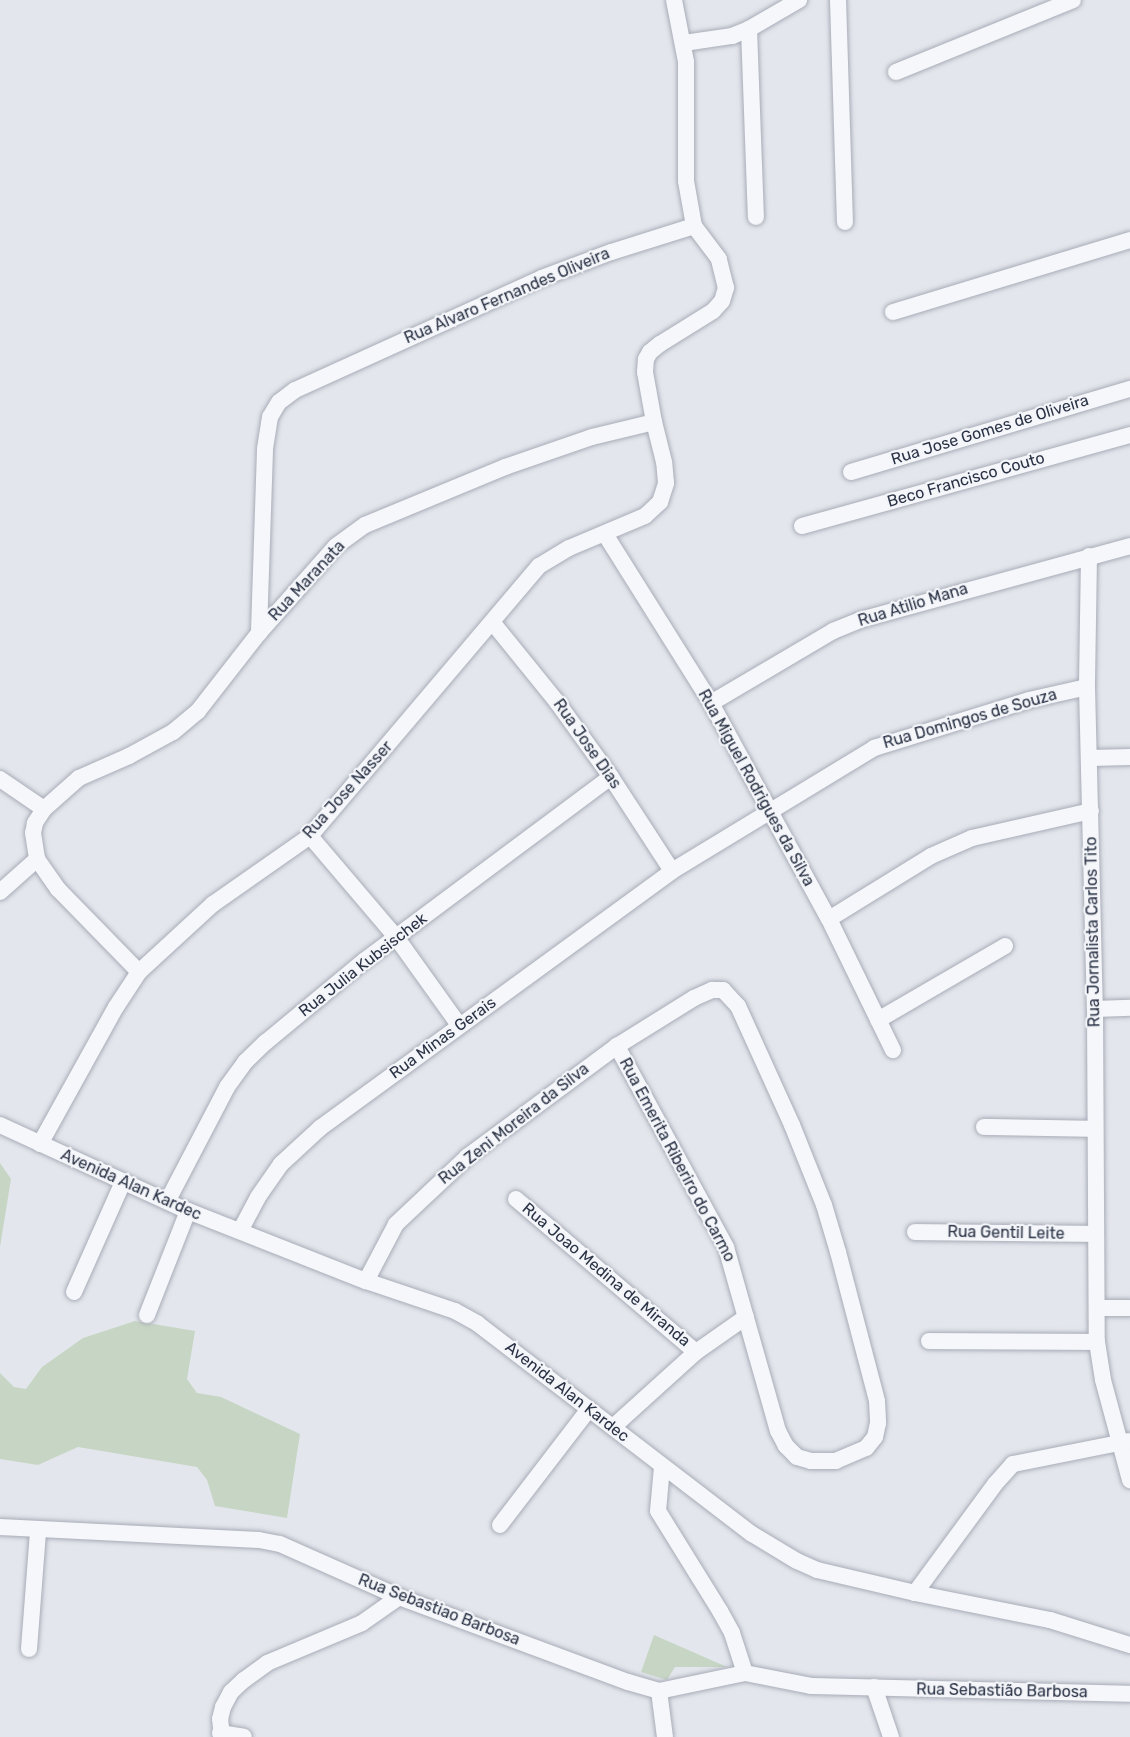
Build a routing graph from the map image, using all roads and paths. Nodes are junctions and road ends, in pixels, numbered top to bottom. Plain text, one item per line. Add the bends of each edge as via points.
1 (674, 0) edge
2 (799, 0) edge
3 (838, 0) edge
4 (1073, 0) edge
5 (749, 29) junction
6 (684, 43) junction
7 (896, 72) dead end
8 (756, 217) dead end
9 (845, 222) dead end
10 (694, 225) junction
11 (1130, 240) edge
12 (894, 312) dead end
13 (1130, 388) edge
14 (654, 422) junction
15 (1130, 435) edge
16 (851, 472) dead end
17 (802, 526) dead end
18 (605, 534) junction
19 (1130, 546) edge
20 (1089, 556) junction
21 (493, 623) junction
22 (259, 633) junction
23 (1087, 687) junction
24 (711, 703) junction
25 (1130, 757) edge
26 (1090, 758) junction
27 (611, 777) junction
28 (4, 782) edge
29 (44, 809) junction
30 (768, 811) junction
31 (1090, 811) junction
32 (310, 836) junction
33 (37, 859) junction
34 (672, 871) junction
35 (0, 892) edge
36 (828, 919) junction
37 (396, 937) junction
38 (1005, 946) dead end
39 (139, 972) junction
40 (694, 998) joint
41 (1130, 1008) edge
42 (1095, 1009) junction
43 (878, 1020) junction
44 (459, 1025) junction
45 (617, 1046) junction
46 (893, 1050) dead end
47 (0, 1125) edge
48 (984, 1127) dead end
49 (1095, 1129) junction
50 (40, 1144) junction
51 (123, 1182) junction
52 (516, 1199) dead end
53 (168, 1200) junction
54 (188, 1211) junction
55 (240, 1231) junction
56 (915, 1232) dead end
57 (1096, 1234) junction
58 (366, 1281) junction
59 (74, 1292) dead end
60 (1098, 1308) junction
61 (1130, 1308) edge
62 (147, 1315) dead end
63 (746, 1317) junction
64 (929, 1341) dead end
65 (1097, 1342) junction
66 (696, 1352) junction
67 (589, 1409) junction
68 (613, 1427) junction
69 (1125, 1442) edge
70 (662, 1467) junction
71 (1130, 1480) edge
72 (500, 1525) dead end
73 (0, 1527) edge
74 (38, 1531) junction
75 (915, 1593) junction
76 (399, 1597) junction
77 (1130, 1646) edge
78 (29, 1648) dead end
79 (745, 1673) junction
80 (874, 1688) junction
81 (659, 1691) junction
82 (1130, 1694) edge
83 (221, 1729) edge
84 (244, 1737) edge
85 (665, 1737) edge
86 (891, 1737) edge

1 - 6 street
2 - 5 street
3 - 9 street
4 - 7 street
5 - 6 street via 732,36
5 - 8 street
6 - 10 street via 686,181
10 - 14 street via 719,259 726,288 713,311 660,344 646,359
10 - 22 street, Rua Alvaro Fernandes Oliveira via 542,278 295,390 279,402 270,417 265,450
11 - 12 street
13 - 16 street, Rua Jose Gomes de Oliveira
14 - 18 street via 664,462 664,494 645,516
14 - 22 street, Rua Maranata via 592,437 506,467 365,525 336,546
15 - 17 street, Beco Francisco Couto
18 - 21 street, Rua Jose Nasser via 569,548 539,566
18 - 24 street, Rua Miguel Rodrigues da Silva
19 - 20 street, Rua Atilio Mana
20 - 23 street, Rua Jornalista Carlos Tito
20 - 24 street, Rua Atilio Mana via 860,620 833,631
21 - 27 street, Rua Jose Dias
21 - 32 street, Rua Jose Nasser
22 - 29 street, Rua Maranata via 198,711 151,746 79,778
23 - 26 street, Rua Jornalista Carlos Tito
23 - 30 street, Rua Domingos de Souza via 1029,700 874,748
24 - 30 street, Rua Miguel Rodrigues da Silva
25 - 26 street
26 - 31 street, Rua Jornalista Carlos Tito
27 - 34 street, Rua Jose Dias
27 - 37 street, Rua Julia Kubsischek
28 - 29 street
29 - 33 street via 33,833
30 - 34 street, Rua Domingos de Souza
30 - 36 street, Rua Miguel Rodrigues da Silva
31 - 36 street via 972,838 932,856
31 - 42 street, Rua Jornalista Carlos Tito
32 - 37 street
32 - 39 street, Rua Jose Nasser via 213,904
33 - 35 street
33 - 39 street via 64,896
34 - 44 street, Rua Minas Gerais
36 - 43 street, Rua Miguel Rodrigues da Silva
37 - 44 street
37 - 53 street, Rua Julia Kubsischek via 245,1062 227,1087
38 - 43 street
39 - 50 street, Rua Jose Nasser
40 - 45 street, Rua Zeni Moreira da Silva
40 - 63 street, Rua Emerita Riberiro do Carmo via 723,990 738,1006 824,1205 877,1401 878,1423 866,1448 836,1461 812,1461 797,1457 786,1446 778,1431
41 - 42 street
42 - 49 street, Rua Jornalista Carlos Tito
43 - 46 street, Rua Miguel Rodrigues da Silva
44 - 55 street, Rua Minas Gerais via 320,1128 281,1164
45 - 58 street, Rua Zeni Moreira da Silva via 467,1157 413,1206 396,1224
45 - 63 street, Rua Emerita Riberiro do Carmo via 726,1247
47 - 50 street, Avenida Alan Kardec
48 - 49 street
49 - 57 street, Rua Jornalista Carlos Tito
50 - 51 street, Avenida Alan Kardec
51 - 53 street, Avenida Alan Kardec
51 - 59 street
52 - 66 street, Rua Joao Medina de Miranda
53 - 54 street, Avenida Alan Kardec
54 - 55 street, Avenida Alan Kardec
54 - 62 street
55 - 58 street, Avenida Alan Kardec
56 - 57 street, Rua Gentil Leite
57 - 60 street, Rua Jornalista Carlos Tito
58 - 67 street, Avenida Alan Kardec via 422,1298 470,1320
60 - 61 street
60 - 65 street, Rua Jornalista Carlos Tito
63 - 66 street
64 - 65 street
65 - 69 street, Rua Jornalista Carlos Tito via 1103,1380
66 - 68 street
67 - 68 street, Avenida Alan Kardec
67 - 72 street
68 - 70 street, Avenida Alan Kardec
69 - 71 street, Rua Jornalista Carlos Tito
69 - 75 street via 1014,1464
70 - 75 street, Avenida Alan Kardec via 752,1534 797,1561 817,1570
70 - 79 street via 658,1511 720,1611
73 - 74 street, Rua Sebastiao Barbosa
74 - 76 street, Rua Sebastiao Barbosa via 259,1540 280,1544
74 - 78 street
75 - 77 street, Avenida Alan Kardec via 1050,1620
76 - 81 street, Rua Sebastiao Barbosa
76 - 83 street via 362,1623 267,1663 231,1692
79 - 80 street via 811,1686
79 - 81 street
80 - 82 street, Rua Sebastião Barbosa
80 - 86 street
81 - 85 street
83 - 84 street

